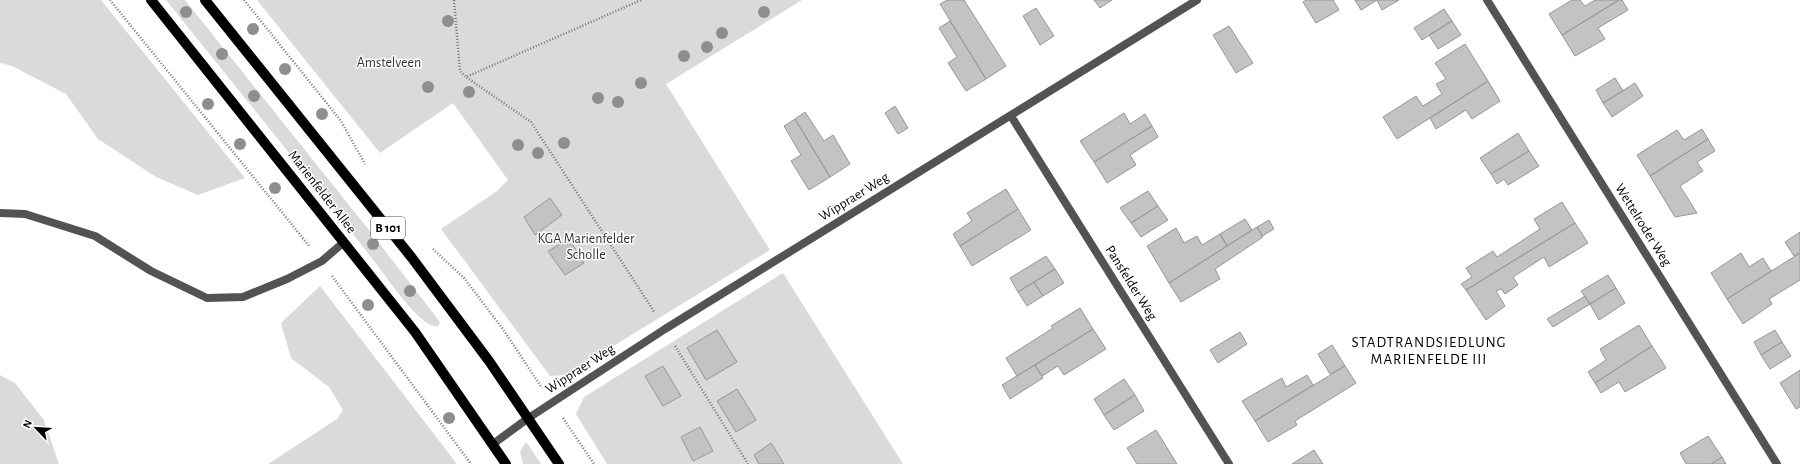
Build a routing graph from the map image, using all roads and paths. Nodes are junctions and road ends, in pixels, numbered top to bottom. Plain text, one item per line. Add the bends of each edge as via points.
1 (110, 0) edge
2 (151, 0) edge
3 (205, 0) edge
4 (244, 0) edge
5 (454, 0) edge
6 (641, 0) edge
7 (1197, 0) edge
8 (1487, 0) edge
9 (466, 77) junction
10 (1011, 116) junction
11 (369, 168) dead end
12 (0, 213) edge
13 (344, 242) junction
14 (430, 245) dead end
15 (322, 261) junction
16 (665, 329) junction
17 (552, 403) junction
18 (527, 419) junction
19 (493, 444) junction
20 (471, 464) edge
21 (506, 464) edge
22 (559, 464) edge
23 (594, 464) edge
24 (748, 464) edge
25 (1229, 464) edge
26 (1777, 464) edge

1 - 15 path
2 - 13 main road, Marienfelder Allee
3 - 18 main road, Marienfelder Allee / B 101 via 412,258 489,361
4 - 11 path via 341,121 359,156
5 - 9 path via 460,72
6 - 9 path
7 - 10 street, Wippraer Weg
8 - 26 street, Wettelroder Weg
9 - 16 path via 531,122
10 - 16 street, Wippraer Weg
10 - 25 street, Pansfelder Weg
12 - 15 street via 25,214 95,236 151,271 207,298 243,297
13 - 15 street
13 - 19 main road, Marienfelder Allee via 414,332
14 - 17 path via 464,278 502,328
15 - 20 path
16 - 17 street, Wippraer Weg
16 - 24 path
17 - 18 street, Wippraer Weg
17 - 23 path
18 - 19 street
18 - 22 main road, Marienfelder Allee / B 101
19 - 21 main road, Marienfelder Allee

